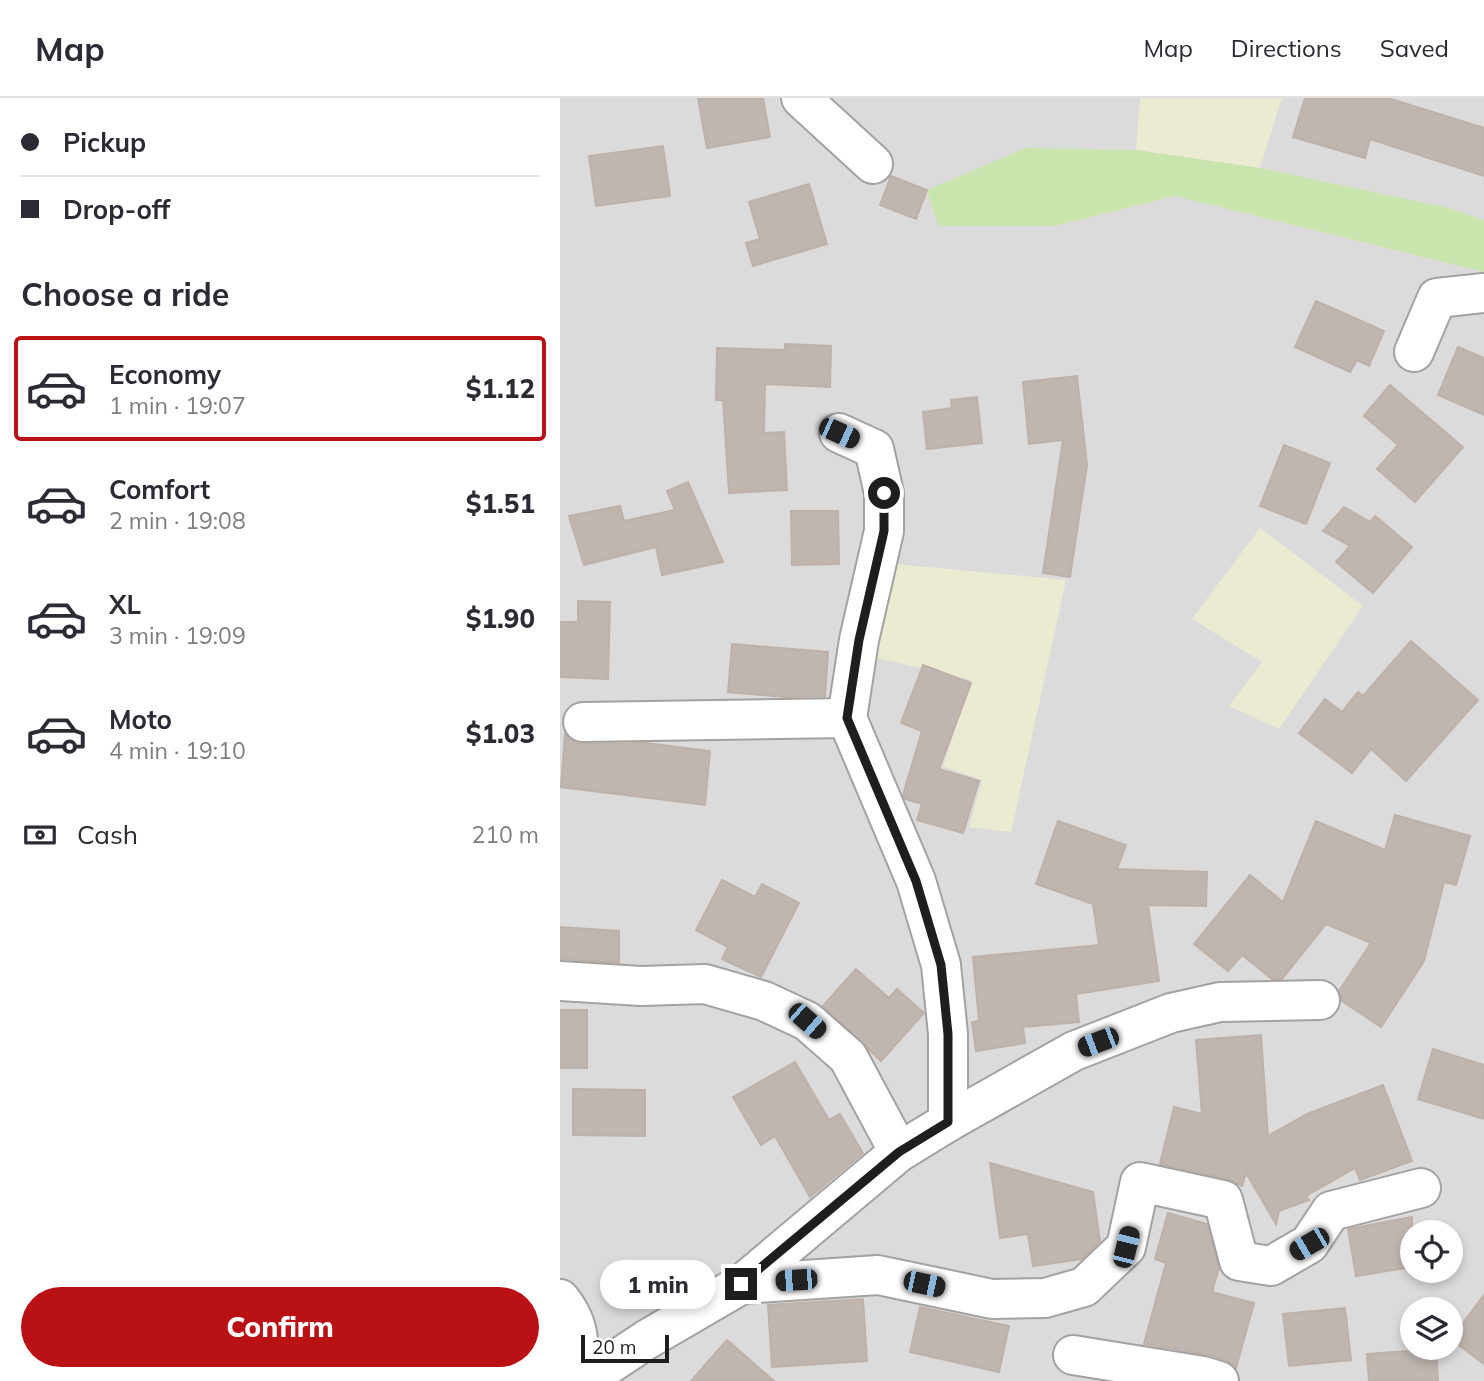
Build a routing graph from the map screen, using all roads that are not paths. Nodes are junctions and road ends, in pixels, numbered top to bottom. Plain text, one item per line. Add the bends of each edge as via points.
1 (802, 98) edge
2 (873, 164) dead end
3 (1484, 293) edge
4 (1414, 352) dead end
5 (839, 433) dead end
6 (847, 718) junction
7 (583, 722) dead end
8 (560, 981) edge
9 (1320, 1000) dead end
10 (948, 1122) junction
11 (899, 1152) junction
12 (1421, 1188) dead end
13 (741, 1284) junction
14 (1063, 1293) junction
15 (560, 1299) edge
16 (1072, 1368) edge
17 (573, 1381) edge
18 (584, 1381) edge
19 (1219, 1381) edge

1 - 2 street
3 - 4 street via 1437,298
5 - 6 street via 874,449 884,493 884,531
6 - 7 street
6 - 10 street via 916,881 941,965 948,1034
8 - 11 street via 705,984 764,1001 807,1021 848,1057
9 - 10 street via 1220,1002 1171,1013 1074,1051
10 - 11 street
11 - 13 street
12 - 14 street via 1331,1211 1309,1244 1271,1266 1239,1261 1223,1200 1140,1182 1126,1247 1084,1287
13 - 14 street via 878,1275 992,1298 1045,1298
13 - 18 street
14 - 16 street
15 - 17 street via 576,1329 579,1354
16 - 19 street via 1203,1376

